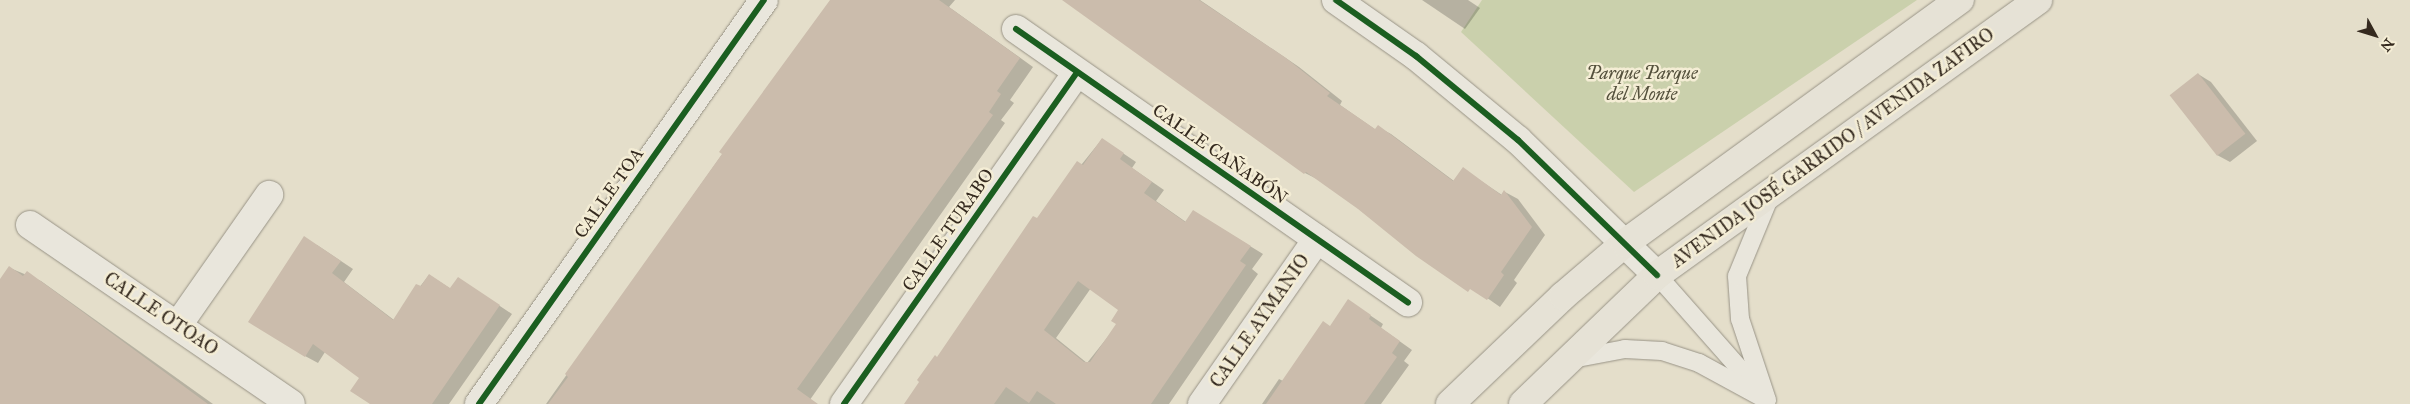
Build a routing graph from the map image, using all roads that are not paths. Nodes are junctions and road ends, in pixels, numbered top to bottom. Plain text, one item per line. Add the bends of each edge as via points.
1 (764, 0) edge
2 (1336, 0) edge
3 (1960, 0) edge
4 (2038, 0) edge
5 (1016, 29) dead end
6 (1077, 73) junction
7 (1773, 191) junction
8 (268, 195) dead end
9 (30, 224) dead end
10 (1317, 239) junction
11 (1625, 244) junction
12 (1657, 275) junction
13 (1408, 302) dead end
14 (178, 325) junction
15 (1570, 359) junction
16 (1769, 402) edge
17 (291, 404) edge
18 (479, 404) edge
19 (844, 404) edge
20 (1202, 404) edge
21 (1450, 404) edge
22 (1523, 404) edge

1 - 18 street, CALLE TOA
2 - 11 street via 1416,56 1518,140
3 - 11 main road
4 - 7 main road, AVENIDA JOSÉ GARRIDO / AVENIDA ZAFIRO
5 - 6 street, CALLE CAÑABÓN
6 - 10 street, CALLE CAÑABÓN
6 - 19 street, CALLE TURABO
7 - 12 main road, AVENIDA JOSÉ GARRIDO / AVENIDA ZAFIRO
7 - 16 lane via 1737,276 1740,319
8 - 14 street
9 - 14 street, CALLE OTOAO
10 - 13 street, CALLE CAÑABÓN
10 - 20 street, CALLE AYMANIO
11 - 12 street
11 - 21 main road via 1563,296
12 - 15 main road, AVENIDA JOSÉ GARRIDO / AVENIDA ZAFIRO
12 - 16 lane
14 - 17 street, CALLE OTOAO
15 - 16 lane via 1625,349 1662,351 1700,363
15 - 22 main road, AVENIDA JOSÉ GARRIDO / AVENIDA ZAFIRO

